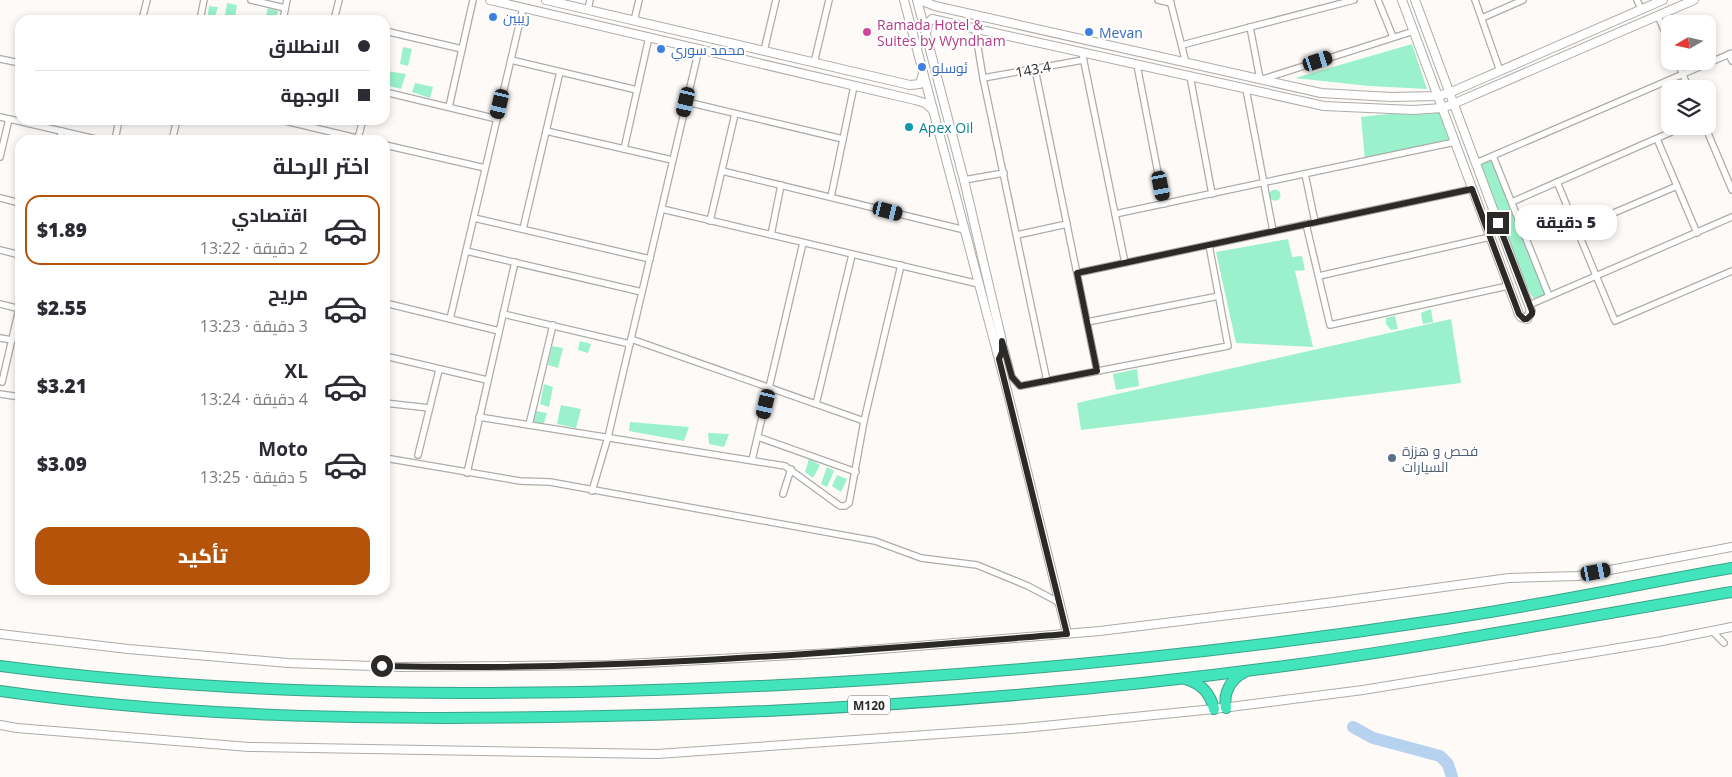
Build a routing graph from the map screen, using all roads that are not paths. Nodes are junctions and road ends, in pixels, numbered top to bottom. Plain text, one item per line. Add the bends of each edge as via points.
1 (147, 0) edge
2 (204, 0) edge
3 (252, 0) edge
4 (287, 0) edge
5 (339, 0) edge
6 (473, 0) edge
7 (490, 0) edge
8 (546, 0) edge
9 (590, 0) edge
10 (639, 0) edge
11 (776, 0) edge
12 (829, 0) edge
13 (904, 0) edge
14 (918, 0) edge
15 (1158, 0) edge
16 (1323, 0) edge
17 (1354, 0) edge
18 (1378, 0) edge
19 (1402, 0) edge
20 (1415, 0) edge
21 (1475, 0) edge
22 (1523, 0) edge
23 (1637, 0) edge
24 (1663, 0) edge
25 (1694, 0) edge
26 (1171, 1) edge
27 (935, 6) junction
28 (1326, 7) junction
29 (285, 8) junction
30 (523, 8) junction
31 (1641, 9) junction
32 (588, 10) junction
33 (143, 15) edge
34 (201, 15) edge
35 (283, 15) edge
36 (337, 15) edge
37 (1658, 16) junction
38 (1482, 18) junction
39 (932, 19) junction
40 (1617, 20) junction
41 (634, 21) junction
42 (1661, 23) edge
43 (1250, 27) junction
44 (975, 29) junction
45 (1414, 31) junction
46 (1622, 31) junction
47 (390, 32) edge
48 (682, 32) junction
49 (926, 34) junction
50 (649, 37) junction
51 (1393, 37) junction
52 (678, 44) junction
53 (1182, 45) junction
54 (462, 49) junction
55 (699, 50) junction
56 (764, 51) junction
57 (1730, 53) edge
58 (1083, 56) junction
59 (1162, 57) junction
60 (0, 59) edge
61 (511, 60) junction
62 (1732, 61) edge
63 (15, 62) edge
64 (814, 63) junction
65 (1186, 63) junction
66 (1137, 65) junction
67 (1035, 69) junction
68 (1158, 69) junction
69 (1681, 70) edge
70 (923, 71) junction
71 (1500, 71) junction
72 (560, 72) junction
73 (1683, 74) junction
74 (1190, 76) junction
75 (984, 78) junction
76 (1261, 79) junction
77 (1685, 80) edge
78 (910, 85) junction
79 (854, 86) junction
80 (1246, 89) junction
81 (1458, 89) junction
82 (637, 90) junction
83 (390, 93) edge
84 (1448, 93) junction
85 (1433, 96) junction
86 (908, 98) junction
87 (1462, 100) junction
88 (686, 102) junction
89 (1453, 104) junction
90 (449, 107) junction
91 (1442, 108) junction
92 (1430, 109) junction
93 (933, 110) junction
94 (735, 114) junction
95 (0, 116) edge
96 (9, 119) junction
97 (497, 119) junction
98 (15, 120) edge
99 (36, 125) edge
100 (316, 125) edge
101 (62, 131) junction
102 (546, 131) junction
103 (61, 135) edge
104 (79, 135) edge
105 (348, 135) edge
106 (1666, 135) edge
107 (1709, 135) edge
108 (843, 139) junction
109 (1657, 139) junction
110 (1455, 142) junction
111 (390, 146) edge
112 (624, 149) junction
113 (958, 154) junction
114 (946, 156) junction
115 (1493, 156) junction
116 (0, 157) edge
117 (672, 160) junction
118 (1476, 163) junction
119 (485, 168) junction
120 (722, 171) junction
121 (1004, 173) junction
122 (1305, 174) junction
123 (964, 180) junction
124 (1557, 182) junction
125 (1264, 183) junction
126 (781, 185) junction
127 (1677, 186) junction
128 (1472, 189) junction
129 (1732, 190) edge
130 (1212, 194) junction
131 (831, 197) junction
132 (0, 198) edge
133 (15, 202) edge
134 (1512, 202) junction
135 (1164, 204) junction
136 (662, 209) junction
137 (1115, 214) junction
138 (1732, 217) edge
139 (474, 218) junction
140 (710, 221) junction
141 (1315, 222) junction
142 (1067, 224) junction
143 (1306, 224) junction
144 (523, 229) junction
145 (1576, 229) junction
146 (965, 230) junction
147 (1273, 231) junction
148 (1697, 233) junction
149 (770, 235) junction
150 (1017, 235) junction
151 (1490, 237) junction
152 (803, 243) junction
153 (1209, 245) junction
154 (0, 250) edge
155 (466, 251) junction
156 (15, 254) edge
157 (852, 255) junction
158 (650, 259) junction
159 (515, 262) junction
160 (1125, 263) junction
161 (901, 265) junction
162 (1732, 271) edge
163 (1077, 273) junction
164 (1318, 276) junction
165 (1596, 276) junction
166 (979, 284) junction
167 (1508, 286) junction
168 (642, 292) junction
169 (1219, 296) junction
170 (1549, 296) junction
171 (0, 304) edge
172 (390, 305) edge
173 (1529, 305) junction
174 (15, 308) edge
175 (503, 314) junction
176 (450, 319) junction
177 (1087, 322) junction
178 (553, 325) junction
179 (15, 327) edge
180 (498, 331) junction
181 (0, 338) edge
182 (12, 340) junction
183 (631, 341) junction
184 (1002, 341) junction
185 (390, 357) edge
186 (999, 359) junction
187 (439, 370) junction
188 (1097, 371) junction
189 (487, 380) junction
190 (1047, 381) junction
191 (2, 382) dead end
192 (770, 388) junction
193 (0, 394) edge
194 (15, 396) edge
195 (390, 403) edge
196 (816, 404) junction
197 (429, 408) junction
198 (479, 418) junction
199 (864, 422) junction
200 (529, 425) junction
201 (608, 437) junction
202 (758, 437) junction
203 (418, 455) dead end
204 (390, 459) edge
205 (752, 460) junction
206 (791, 469) junction
207 (467, 472) junction
208 (856, 472) junction
209 (592, 491) junction
210 (783, 494) dead end
211 (1732, 547) edge
212 (1732, 568) edge
213 (1732, 592) edge
214 (1060, 603) junction
215 (1732, 627) edge
216 (1712, 631) junction
217 (0, 634) edge
218 (1067, 634) junction
219 (1724, 643) dead end
220 (0, 666) edge
221 (1248, 670) junction
222 (1182, 678) junction
223 (0, 691) edge
224 (1226, 708) junction
225 (1214, 709) junction
226 (0, 725) edge

1 - 33 street
2 - 34 street
3 - 29 street
4 - 29 street
5 - 36 street
6 - 54 street
7 - 30 street
8 - 32 street
9 - 32 street
10 - 41 street
11 - 56 street
12 - 64 street
13 - 70 street
14 - 27 street
14 - 49 street
15 - 26 street
16 - 28 street
17 - 28 street
18 - 51 street
19 - 45 street
20 - 84 street
21 - 38 street
22 - 38 street
23 - 31 street
24 - 31 street
25 - 37 street
26 - 53 street
27 - 39 street via 930,11
27 - 59 street
28 - 43 street
29 - 35 street
30 - 50 street
30 - 61 street
31 - 40 street
32 - 41 street
37 - 42 street
37 - 46 street
38 - 71 street
39 - 44 street
39 - 49 street
40 - 46 street
40 - 71 street
41 - 48 street
43 - 53 street
43 - 76 street
44 - 58 street
44 - 75 street
45 - 51 street
45 - 85 street
46 - 87 street
47 - 54 street
48 - 52 street
48 - 56 street
49 - 113 street
50 - 52 street
50 - 82 street
51 - 76 street
52 - 55 street
53 - 65 street
54 - 90 street
55 - 79 street
55 - 88 street
56 - 64 street
57 - 62 street
57 - 73 street
58 - 66 street
58 - 67 street, 143.4
58 - 137 street
59 - 65 street
59 - 68 street
60 - 63 street
61 - 72 street
61 - 97 street
64 - 78 street
65 - 76 street
66 - 68 street
66 - 135 street
67 - 75 street, 143.4
67 - 142 street
68 - 74 street
69 - 73 street
70 - 78 street via 921,83
70 - 93 street
71 - 81 street
72 - 82 street
72 - 102 street
73 - 77 street
73 - 115 street
74 - 80 street
74 - 130 street
75 - 121 street
76 - 85 street via 1321,93
78 - 86 street via 913,94
79 - 86 street
79 - 108 street
80 - 92 street via 1324,106
80 - 125 street
81 - 84 street
81 - 87 street
82 - 112 street
83 - 90 street
84 - 85 street
84 - 89 street
85 - 91 street
85 - 92 street
86 - 93 street via 925,103
87 - 89 street
88 - 94 street
88 - 117 street
89 - 91 street
89 - 118 street
90 - 97 street
91 - 92 street
91 - 110 street
93 - 114 street
94 - 108 street
94 - 120 street
95 - 96 street
96 - 98 street
96 - 116 street
97 - 119 street
99 - 101 street
100 - 105 street
101 - 103 street
101 - 104 street
102 - 112 street
102 - 144 street
106 - 109 street
107 - 129 street
108 - 131 street
109 - 124 street
109 - 127 street
110 - 122 street
110 - 128 street
111 - 119 street
112 - 117 street
113 - 114 street
113 - 123 street
114 - 146 street
115 - 118 street
115 - 134 street
117 - 136 street
118 - 173 street
119 - 139 street
120 - 126 street
120 - 140 street
121 - 123 street
121 - 150 street
122 - 125 street
122 - 141 street
123 - 184 street
124 - 134 street
124 - 145 street
125 - 130 street
125 - 147 street
126 - 131 street
126 - 149 street
127 - 145 street
127 - 148 street
128 - 141 street
128 - 151 street
130 - 135 street
131 - 146 street
132 - 133 street
134 - 170 street
135 - 137 street
136 - 140 street
136 - 158 street
137 - 160 street
138 - 148 street
139 - 144 street
139 - 155 street
140 - 149 street
141 - 143 street
142 - 150 street
142 - 163 street
143 - 147 street
143 - 164 street
144 - 158 street
145 - 165 street
146 - 166 street
147 - 153 street
148 - 165 street
149 - 152 street
150 - 190 street
151 - 164 street
151 - 167 street
152 - 157 street
152 - 192 street
153 - 160 street
153 - 169 street
154 - 156 street
155 - 159 street
155 - 176 street
157 - 161 street
157 - 196 street
158 - 168 street
159 - 168 street
159 - 175 street
160 - 163 street
161 - 166 street
161 - 199 street
162 - 165 street via 1616,321
163 - 177 street
164 - 167 street via 1330,324
165 - 170 street
166 - 186 street
167 - 173 street via 1524,319 1532,314
168 - 183 street
169 - 177 street
169 - 188 street via 1228,346
170 - 173 street
171 - 174 street
172 - 176 street
175 - 178 street
175 - 180 street
176 - 180 street
177 - 188 street
178 - 183 street
178 - 200 street
179 - 182 street
180 - 189 street
181 - 182 street
182 - 191 street
183 - 192 street
183 - 201 street
184 - 186 street
184 - 190 street via 1015,383 1020,386
185 - 187 street
186 - 214 street
187 - 189 street
187 - 197 street
188 - 190 street
189 - 198 street
192 - 196 street
192 - 202 street
193 - 194 street
195 - 197 street
196 - 199 street
197 - 203 street
198 - 200 street
198 - 207 street
199 - 208 street
200 - 201 street
201 - 205 street
201 - 209 street
202 - 205 street
202 - 208 street
204 - 207 street
205 - 206 street
206 - 208 street via 840,506 849,503
206 - 210 street
207 - 209 street via 520,481 550,482
209 - 214 street via 669,502 875,541 921,558 977,565
211 - 218 street via 1578,576 1508,578
212 - 220 highway, M120 via 1445,619 1315,638 1048,668 868,681 681,690 352,693 204,687
213 - 221 highway, M120 via 1429,646
214 - 218 street
215 - 216 street
216 - 219 street
216 - 224 street via 1363,690
217 - 218 street via 288,663 475,667 607,665 832,654
221 - 222 highway, M120
221 - 224 highway via 1229,686
222 - 223 highway, M120 via 883,705 687,715 492,718 334,718 220,713 72,701
222 - 225 highway via 1205,690
224 - 225 street
225 - 226 street via 1024,728 656,754 249,747

